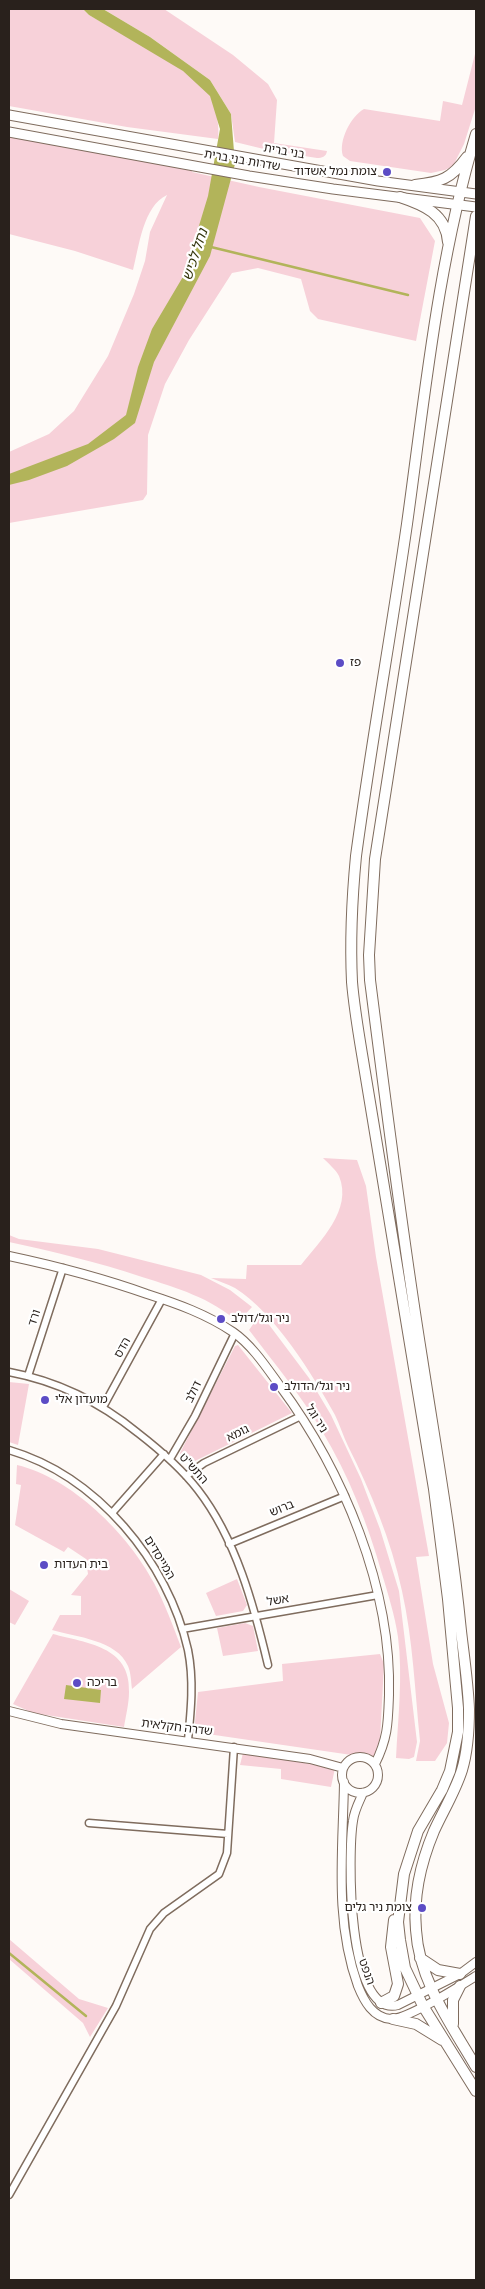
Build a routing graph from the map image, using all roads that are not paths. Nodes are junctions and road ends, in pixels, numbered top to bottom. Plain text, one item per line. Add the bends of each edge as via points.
1 (9, 115) edge
2 (9, 132) edge
3 (476, 134) edge
4 (472, 150) junction
5 (252, 159) joint
6 (415, 185) junction
7 (460, 191) junction
8 (476, 194) edge
9 (400, 197) junction
10 (458, 205) junction
11 (476, 207) edge
12 (476, 216) edge
13 (476, 243) edge
14 (449, 251) junction
15 (467, 263) junction
16 (9, 1256) edge
17 (63, 1268) junction
18 (162, 1299) junction
19 (235, 1334) junction
20 (9, 1372) edge
21 (28, 1376) junction
22 (102, 1407) junction
23 (301, 1416) junction
24 (9, 1450) edge
25 (164, 1454) junction
26 (170, 1459) junction
27 (186, 1476) junction
28 (345, 1496) junction
29 (112, 1513) junction
30 (229, 1544) junction
31 (378, 1595) junction
32 (256, 1616) junction
33 (182, 1630) junction
34 (268, 1665) dead end
35 (9, 1711) edge
36 (188, 1740) junction
37 (234, 1747) junction
38 (375, 1764) junction
39 (343, 1768) junction
40 (344, 1782) junction
41 (363, 1792) junction
42 (342, 1821) junction
43 (352, 1822) junction
44 (89, 1823) dead end
45 (228, 1834) junction
46 (400, 1902) junction
47 (420, 1958) junction
48 (476, 1962) edge
49 (460, 1974) junction
50 (476, 1976) edge
51 (460, 1986) junction
52 (432, 1988) junction
53 (418, 1996) junction
54 (437, 1998) junction
55 (381, 2003) junction
56 (423, 2006) junction
57 (393, 2019) junction
58 (453, 2028) junction
59 (448, 2044) junction
60 (476, 2067) edge
61 (476, 2091) edge
62 (9, 2195) edge

1 - 5 main road, שדרות בני ברית
2 - 9 main road, שדרות בני ברית via 249,176
3 - 4 highway
4 - 6 highway via 452,176 436,183
4 - 7 highway
5 - 6 main road, בני ברית
6 - 7 main road, בני ברית
7 - 8 main road
7 - 10 highway
9 - 10 main road
9 - 14 highway via 437,215 446,230
10 - 11 main road
10 - 14 highway
12 - 15 highway
13 - 15 highway
14 - 46 highway via 436,311 352,902 352,984 434,1489 458,1708 458,1732 450,1771 410,1852
15 - 47 highway via 375,859 369,955 390,1139 452,1543 469,1705 469,1734 462,1769 432,1837 416,1895 415,1929
16 - 17 street, ניר וגל
17 - 18 street, ניר וגל
17 - 21 street, ורד
18 - 19 street, ניר וגל via 203,1314
18 - 22 street, הדס
19 - 23 street, ניר וגל via 271,1373
19 - 26 street, דולב
20 - 21 street, התש"ט
21 - 22 street, התש"ט via 73,1392
22 - 25 street, התש"ט
23 - 27 street, גומא via 204,1463
23 - 28 street, ניר וגל
24 - 29 street, המייסדים via 29,1456 71,1478
25 - 26 street, התש"ט
25 - 29 street
26 - 27 street, התש"ט
27 - 30 street, התש"ט via 210,1508
28 - 30 street, ברוש
28 - 31 street, ניר וגל
29 - 33 street, המייסדים via 150,1562
30 - 32 street, התש"ט
31 - 32 street, אשל
31 - 38 street, ניר וגל via 386,1625 390,1677 386,1737
32 - 33 street, אשל
32 - 34 street, התש"ט
33 - 36 street, המייסדים via 191,1668
35 - 36 street, שדרה חקלאית via 61,1724
36 - 37 street, שדרה חקלאית
37 - 39 street, שדרה חקלאית via 310,1759
37 - 45 street
38 - 39 street via 360,1756 350,1759
38 - 41 street via 377,1781
39 - 40 street
40 - 41 street via 352,1791
40 - 42 street, הנפט
41 - 43 street, הנפט
42 - 43 street
42 - 57 street, הנפט via 342,1913 347,1949 365,2001 378,2014
43 - 55 street, הנפט via 351,1901 355,1940 368,1988
44 - 45 street
45 - 62 street via 227,1853 219,1874 164,1913 150,1929 116,2006
46 - 53 highway via 398,1922 402,1953
46 - 55 highway via 393,1924 391,1947 398,1984 394,1996
47 - 49 highway via 438,1970
47 - 52 highway
48 - 49 street
49 - 52 street
50 - 51 street
51 - 54 street
51 - 58 highway via 453,2000
52 - 53 street
52 - 54 highway
53 - 55 street via 393,2006
53 - 56 highway
54 - 56 street
54 - 58 highway
56 - 57 street
56 - 59 highway
57 - 59 highway via 416,2024
58 - 60 highway
59 - 61 highway

